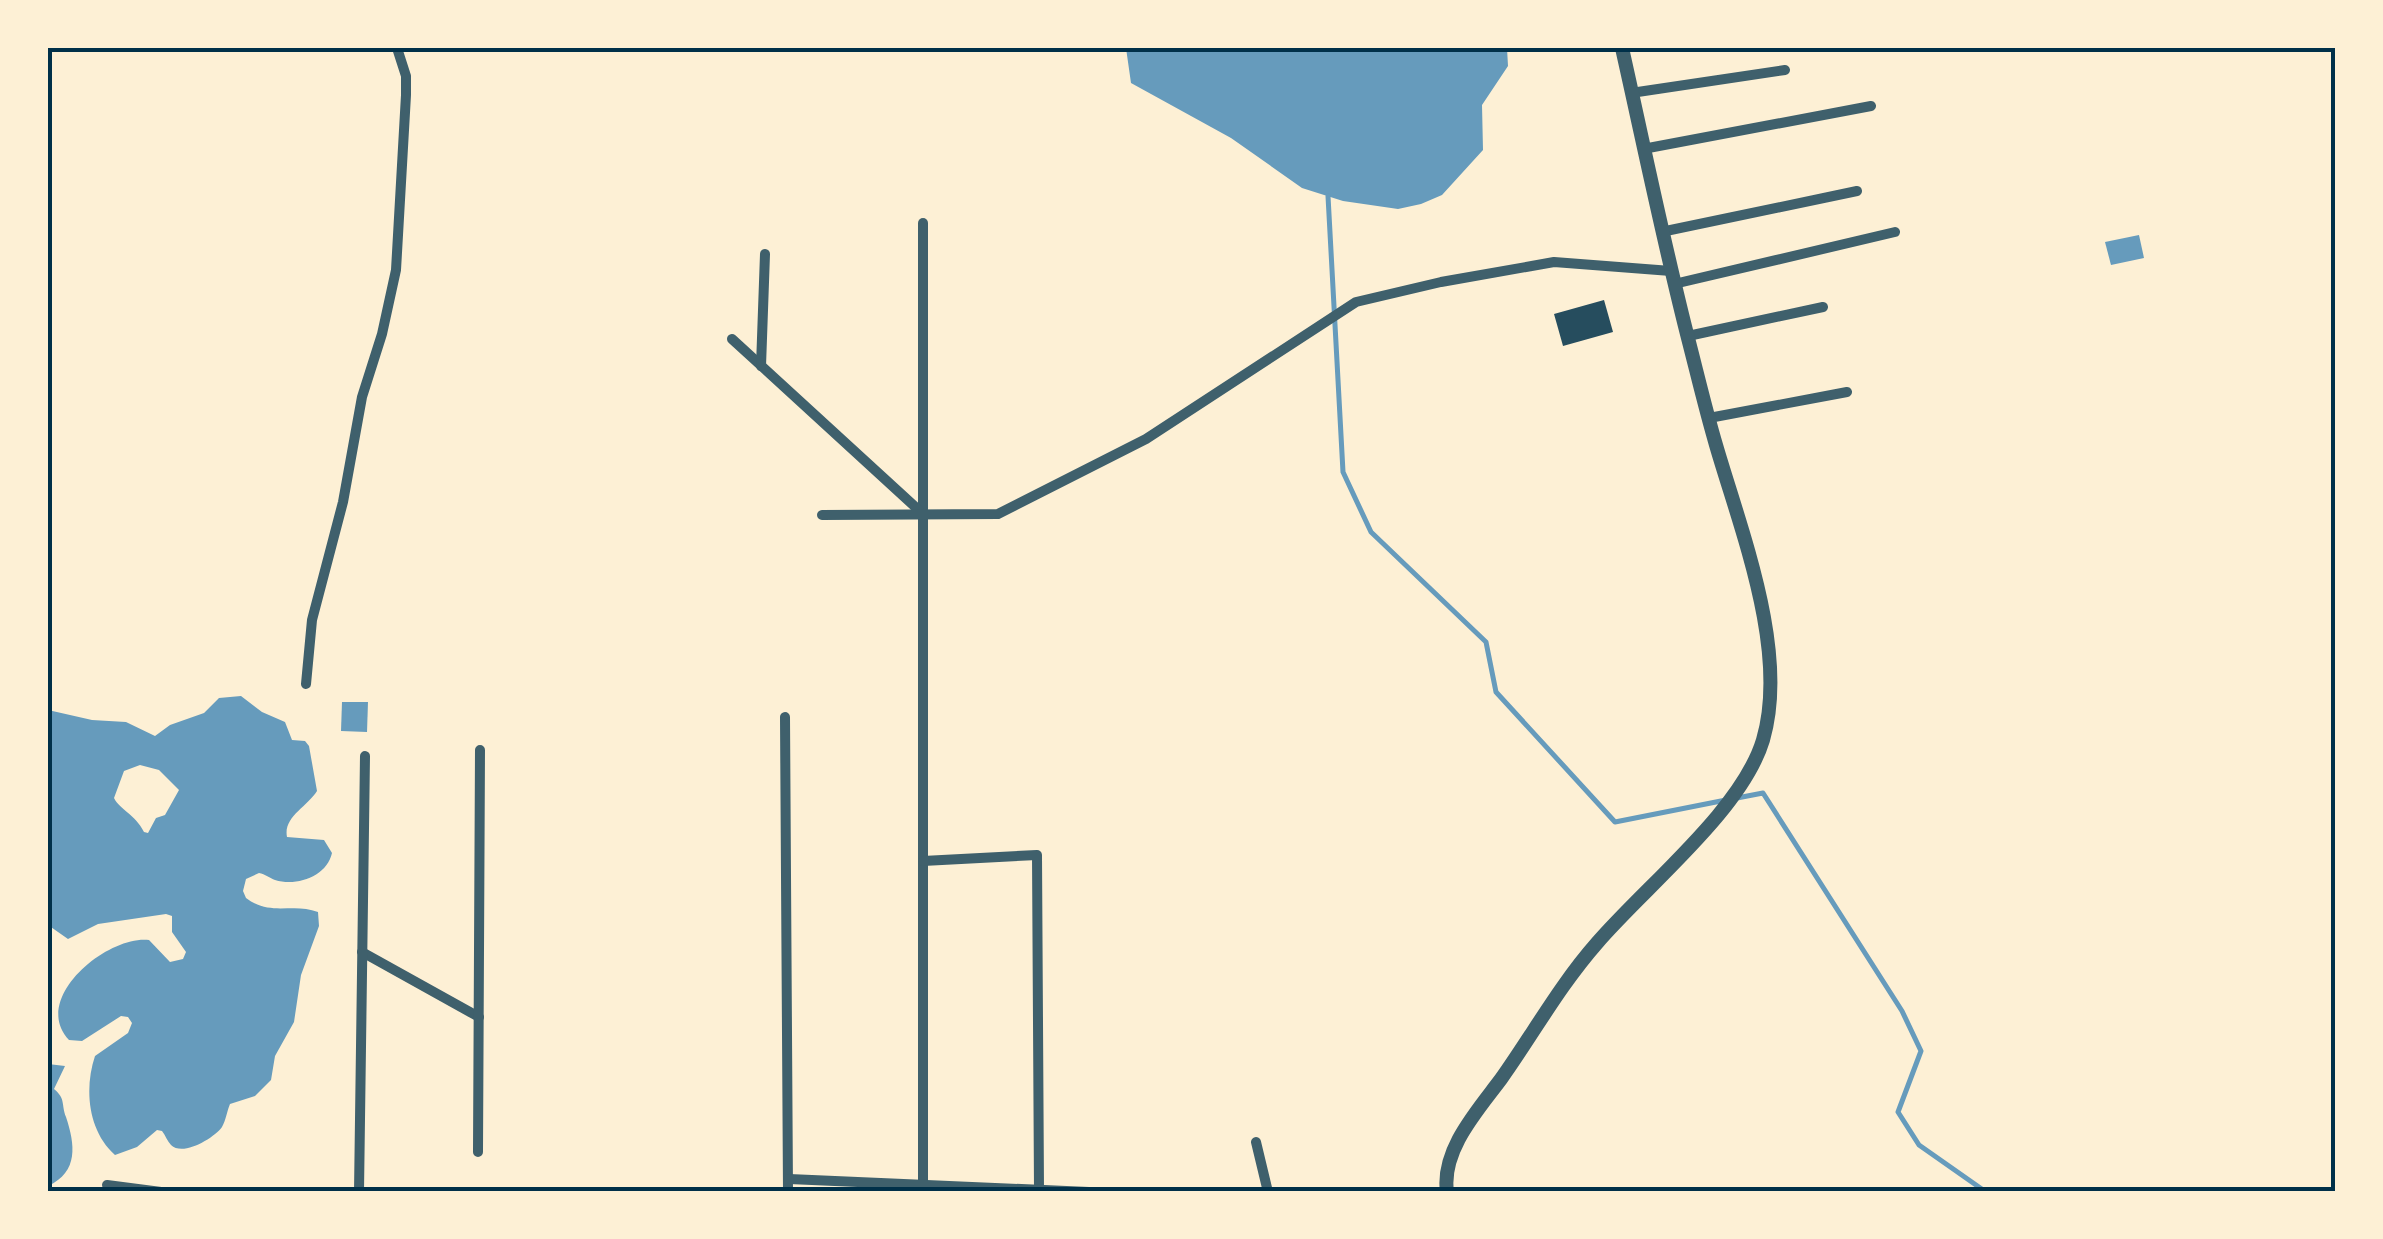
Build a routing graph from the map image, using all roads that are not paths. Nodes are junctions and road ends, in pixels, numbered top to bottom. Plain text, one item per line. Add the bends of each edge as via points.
1 (396, 48) edge
2 (1622, 48) edge
3 (1785, 70) dead end
4 (1631, 94) junction
5 (1870, 106) dead end
6 (1643, 149) junction
7 (1857, 191) dead end
8 (922, 224) dead end
9 (1661, 232) junction
10 (1895, 232) dead end
11 (765, 254) dead end
12 (1673, 277) junction
13 (1824, 307) dead end
14 (1688, 336) junction
15 (732, 340) dead end
16 (761, 366) junction
17 (1847, 392) dead end
18 (1709, 418) junction
19 (924, 514) junction
20 (822, 515) dead end
21 (306, 684) dead end
22 (785, 717) dead end
23 (480, 750) dead end
24 (365, 756) dead end
25 (923, 860) junction
26 (362, 952) junction
27 (478, 1017) junction
28 (1256, 1142) dead end
29 (478, 1152) dead end
30 (107, 1185) dead end
31 (789, 1185) edge
32 (923, 1188) edge
33 (1039, 1190) edge
34 (161, 1192) edge
35 (359, 1192) edge
36 (1089, 1192) edge
37 (1268, 1192) edge
38 (1447, 1192) edge

1 - 21 street via 406,95 396,270 312,620
2 - 4 street
3 - 4 street
4 - 6 street
5 - 6 street
6 - 9 street
7 - 9 street
8 - 19 street
9 - 12 street
10 - 12 street
11 - 16 street
12 - 14 street
12 - 19 street via 1554,262 1356,302 1146,439 998,514
13 - 14 street
14 - 18 street
15 - 16 street
16 - 19 street
17 - 18 street
18 - 38 street via 1743,528 1771,658 1763,741 1747,778 1594,945 1547,1007 1464,1131 1445,1178
19 - 20 street
19 - 25 street
22 - 31 street
23 - 27 street
24 - 26 street
25 - 32 street
25 - 33 street via 1037,855
26 - 27 street
26 - 35 street
27 - 29 street
28 - 37 street
30 - 34 street
31 - 32 street
32 - 33 street
33 - 36 street

